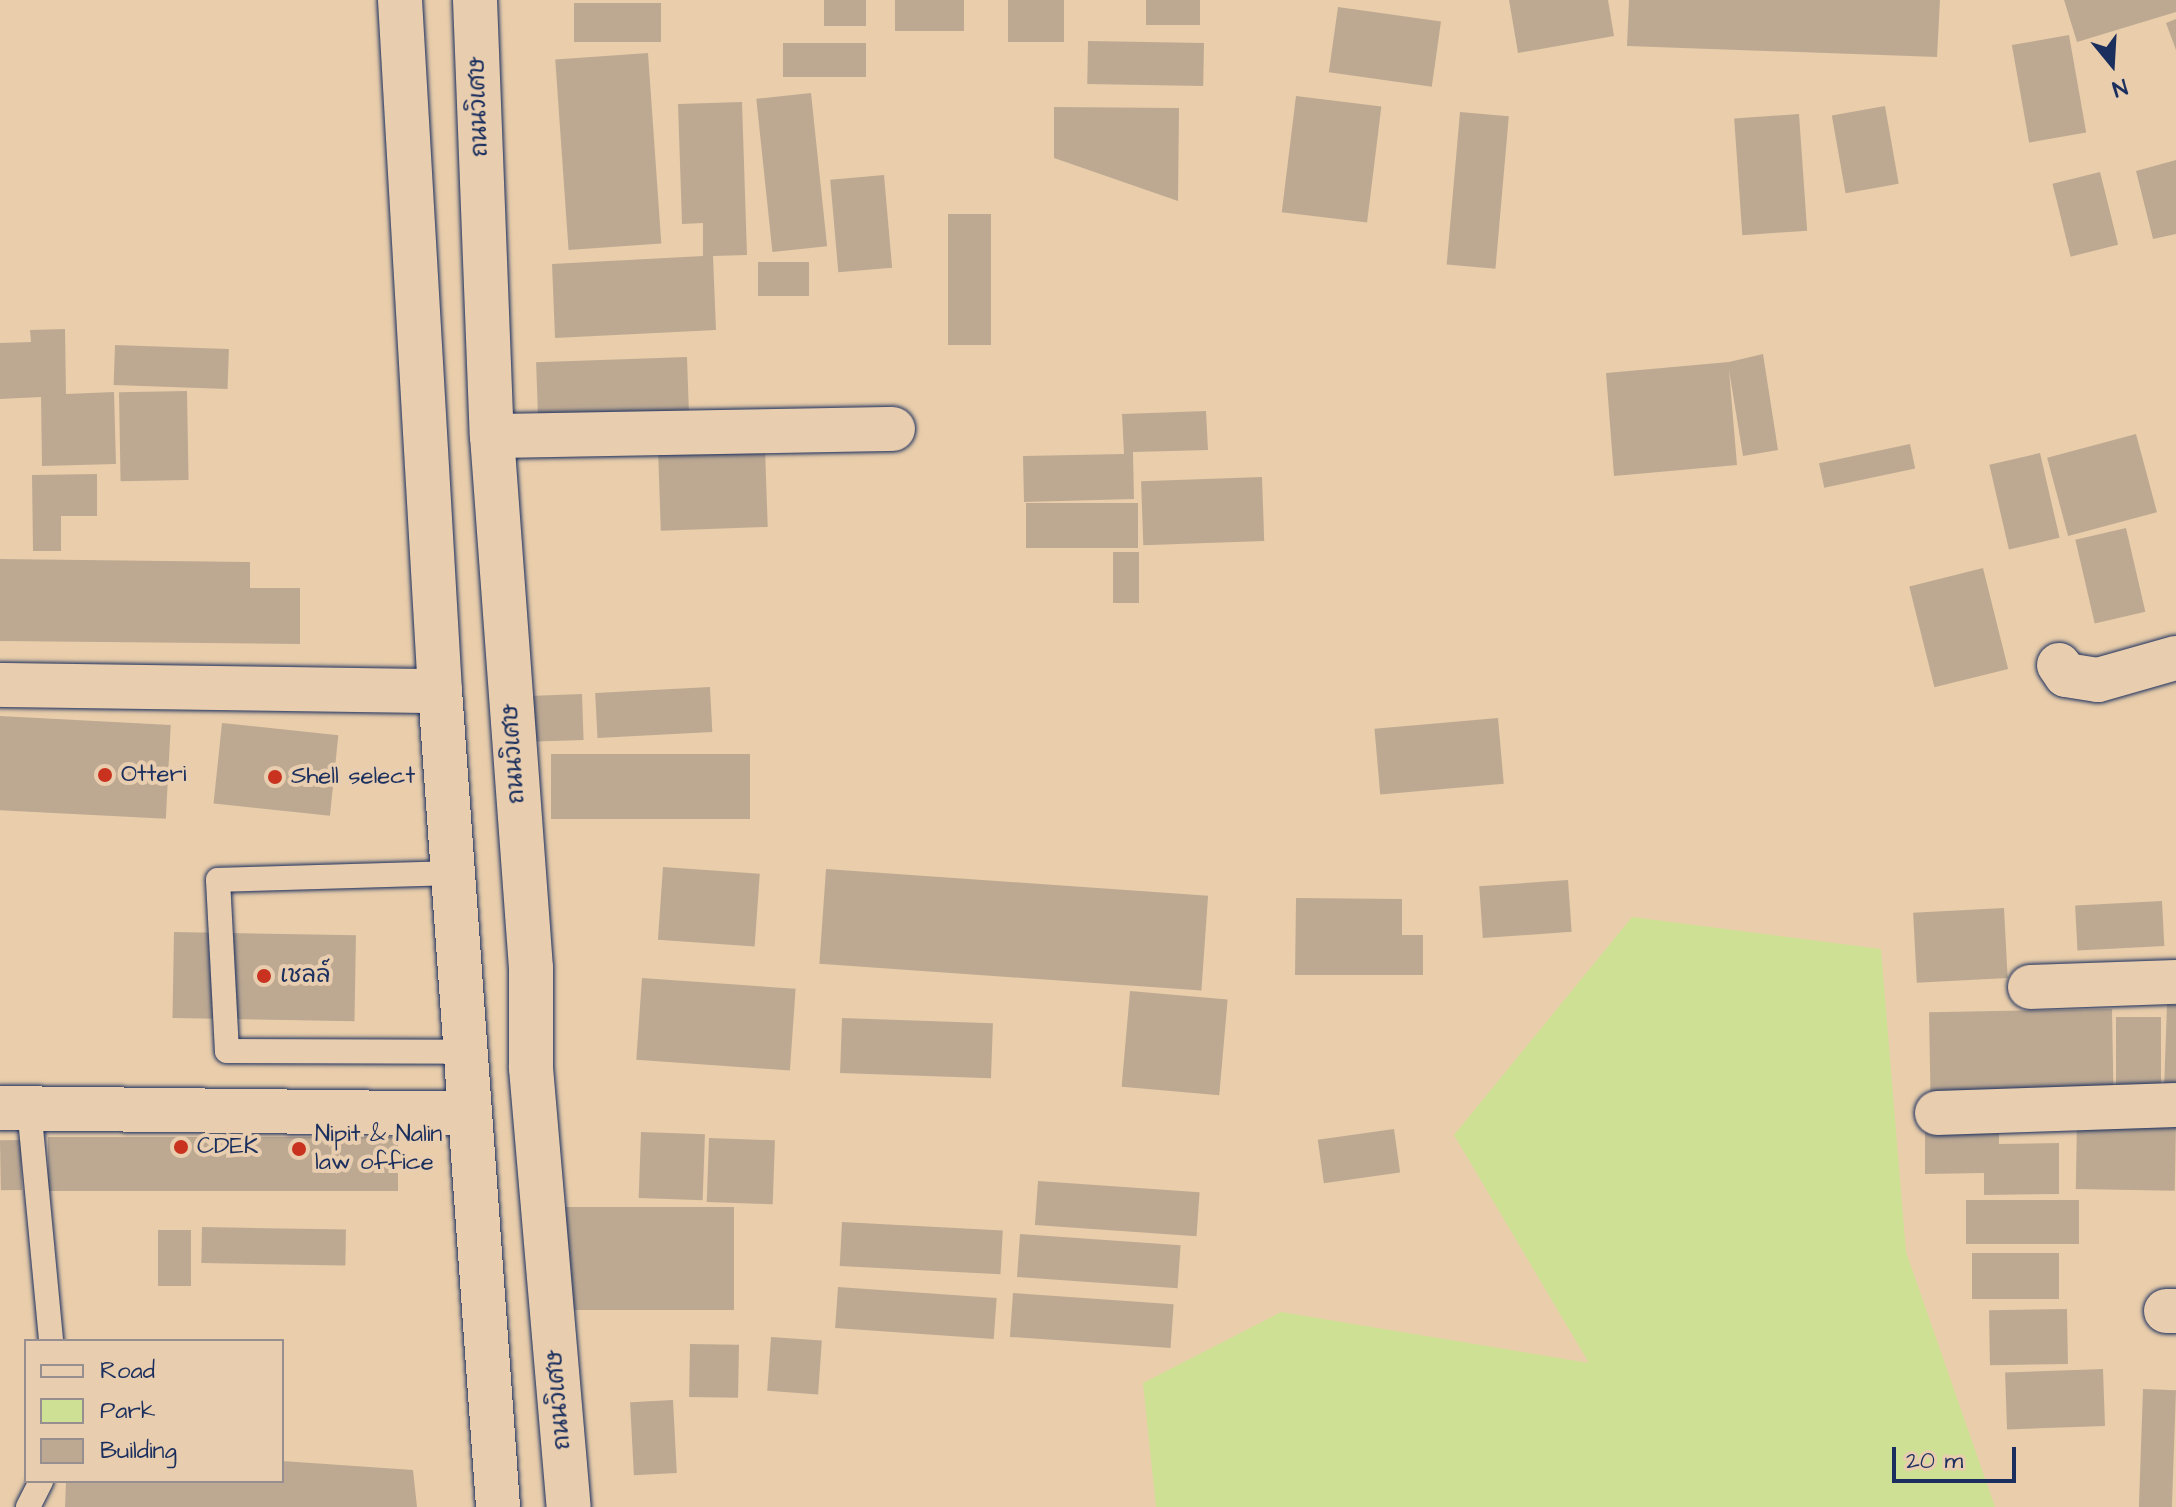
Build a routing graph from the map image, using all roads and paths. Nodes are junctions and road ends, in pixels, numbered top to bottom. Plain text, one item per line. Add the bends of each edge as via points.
1 (400, 0) edge
2 (475, 0) edge
3 (893, 429) dead end
4 (492, 436) junction
5 (2176, 658) edge
6 (2059, 665) dead end
7 (0, 685) edge
8 (440, 691) junction
9 (452, 873) junction
10 (2176, 982) edge
11 (2030, 987) dead end
12 (465, 1052) junction
13 (2176, 1105) edge
14 (15, 1108) edge
15 (1937, 1113) dead end
16 (469, 1114) junction
17 (51, 1339) edge
18 (565, 1463) junction
19 (40, 1483) edge
20 (497, 1488) edge
21 (28, 1507) edge
22 (569, 1507) edge

1 - 8 main road
2 - 4 main road, ถนนวิเศษ
3 - 4 main road
4 - 18 main road, ถนนวิเศษ via 531,968 531,1068
5 - 6 main road via 2098,680 2066,675
7 - 8 main road
8 - 9 main road
9 - 12 main road
9 - 12 lane via 218,880 227,1051
10 - 11 main road
12 - 16 main road
13 - 15 main road
14 - 16 main road
14 - 17 lane
16 - 20 main road
18 - 20 main road
18 - 22 main road, ถนนวิเศษ
19 - 21 lane

